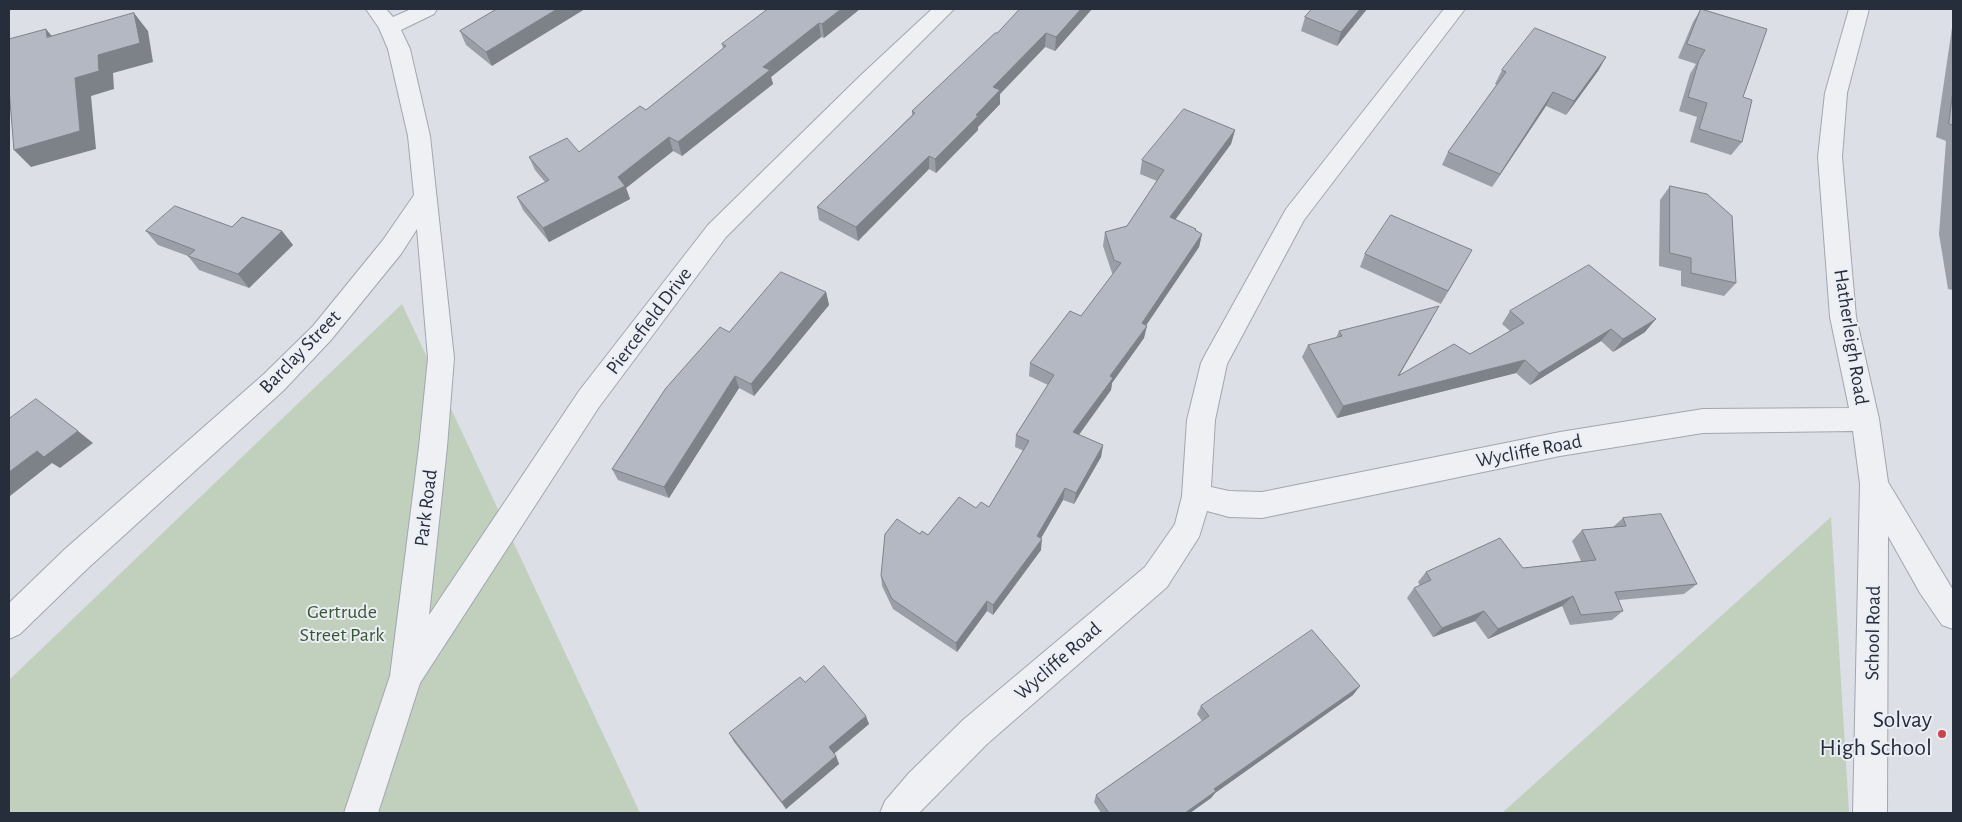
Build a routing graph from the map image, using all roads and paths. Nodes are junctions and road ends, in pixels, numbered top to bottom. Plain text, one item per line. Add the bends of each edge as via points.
1 (427, 9) edge
2 (944, 9) edge
3 (1455, 9) edge
4 (1859, 9) edge
5 (382, 18) edge
6 (426, 196) junction
7 (1865, 419) junction
8 (1874, 484) junction
9 (1196, 496) junction
10 (1953, 616) edge
11 (9, 624) edge
12 (406, 676) junction
13 (361, 813) edge
14 (897, 813) edge
15 (1870, 813) edge

1 - 5 street
2 - 12 street, Piercefield Drive via 717,231 589,399
3 - 9 street, Wycliffe Road via 1295,215 1214,363 1201,420
4 - 7 street, Hatherleigh Road via 1836,93 1830,157 1844,317
5 - 6 street via 399,49 419,136
6 - 11 street, Barclay Street via 392,247 322,333 274,382 76,559
6 - 12 street, Park Road via 441,358
7 - 8 street, Hatherleigh Road
7 - 9 street, Wycliffe Road via 1703,421 1560,444 1262,505 1229,504
8 - 10 street, Hatherleigh Road
8 - 15 street, School Road
9 - 14 street, Wycliffe Road via 1189,528 1156,577 975,732
12 - 13 street, Park Road

